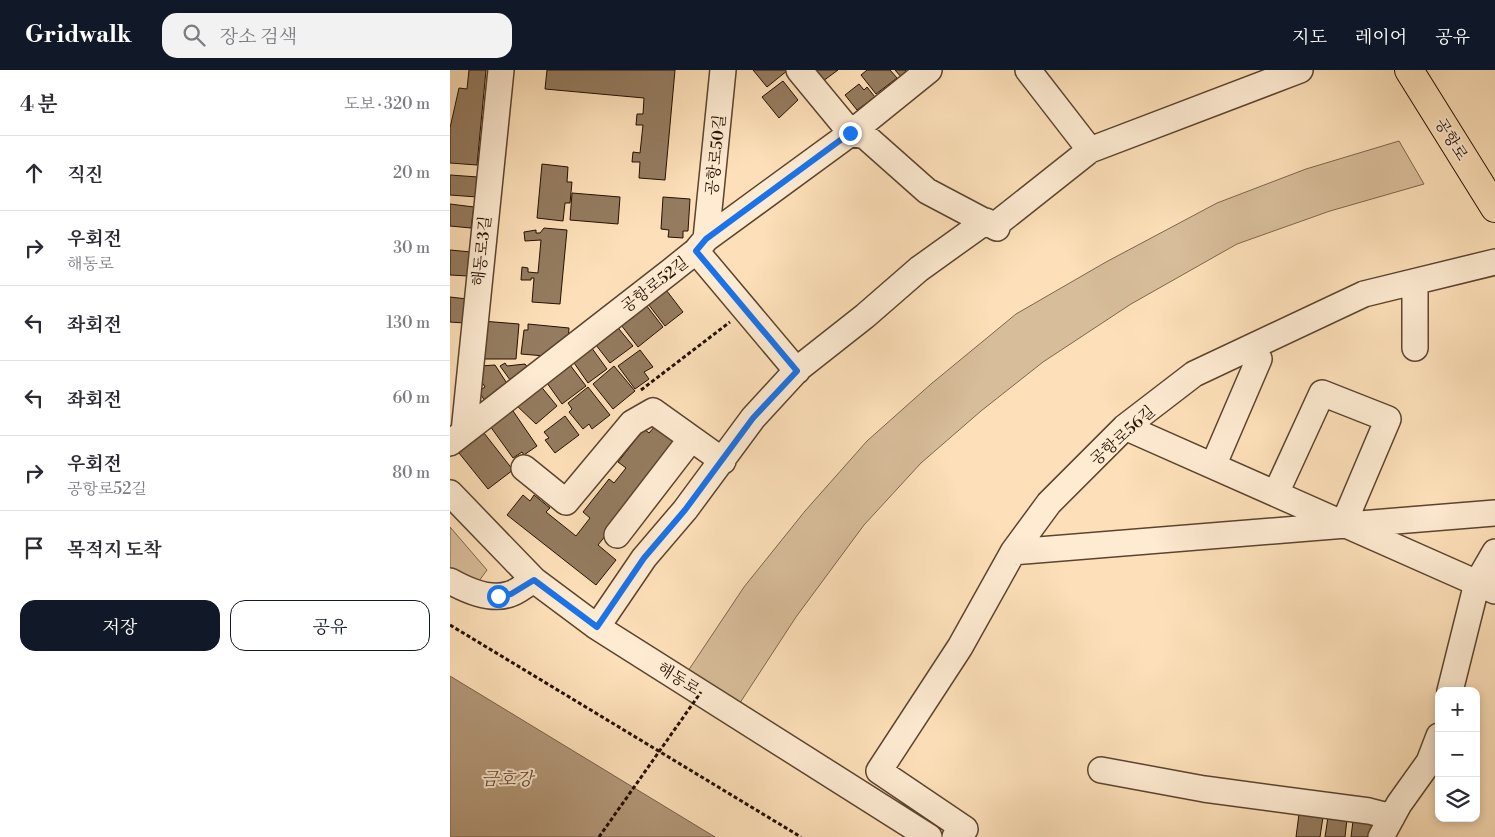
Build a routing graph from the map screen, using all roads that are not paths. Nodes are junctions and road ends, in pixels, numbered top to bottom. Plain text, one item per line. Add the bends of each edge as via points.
1 (501, 70) edge
2 (724, 70) edge
3 (799, 70) edge
4 (929, 70) edge
5 (1028, 70) edge
6 (1300, 70) edge
7 (1409, 70) edge
8 (850, 133) junction
9 (1090, 150) junction
10 (1495, 208) edge
11 (994, 226) junction
12 (701, 245) junction
13 (1495, 262) edge
14 (1415, 282) junction
15 (1415, 348) dead end
16 (1259, 359) dead end
17 (797, 371) junction
18 (1126, 427) junction
19 (457, 438) edge
20 (691, 439) junction
21 (723, 461) junction
22 (1213, 466) junction
23 (524, 468) dead end
24 (450, 493) edge
25 (1276, 493) junction
26 (1495, 513) edge
27 (1343, 525) junction
28 (617, 535) dead end
29 (1014, 552) junction
30 (1495, 552) edge
31 (534, 580) junction
32 (450, 581) edge
33 (1486, 587) edge
34 (597, 627) junction
35 (1451, 687) edge
36 (1435, 746) edge
37 (1101, 770) dead end
38 (1386, 827) edge
39 (929, 837) edge
40 (955, 837) edge

1 - 19 street, 해동로3길
2 - 12 street, 공항로50길
3 - 8 street
4 - 8 street, 공항로52길
5 - 9 street
6 - 9 street
7 - 10 main road, 공항로
8 - 11 street via 865,136 927,192
8 - 12 street, 공항로52길
9 - 11 street
11 - 17 street via 918,268
12 - 17 street via 746,310
12 - 19 street, 공항로52길
13 - 14 street, 공항로56길
14 - 15 street
14 - 18 street, 공항로56길 via 1364,294 1194,374
16 - 22 street
17 - 21 street via 753,418
18 - 22 street
18 - 29 street, 공항로56길 via 1049,503
20 - 21 street
20 - 23 street via 653,411 632,423 566,502
20 - 28 street
21 - 34 street via 644,558
22 - 25 street
24 - 31 street, 해동로
25 - 27 street
25 - 27 street via 1322,393 1388,419
26 - 27 street
27 - 29 street
27 - 33 street
29 - 40 street, 공항로56길 via 960,647 879,771 965,829
30 - 33 street
31 - 32 street via 511,594 498,596 466,590
31 - 34 street, 해동로
33 - 35 street
34 - 39 street, 해동로
36 - 38 street via 1429,762
37 - 38 street via 1369,812

